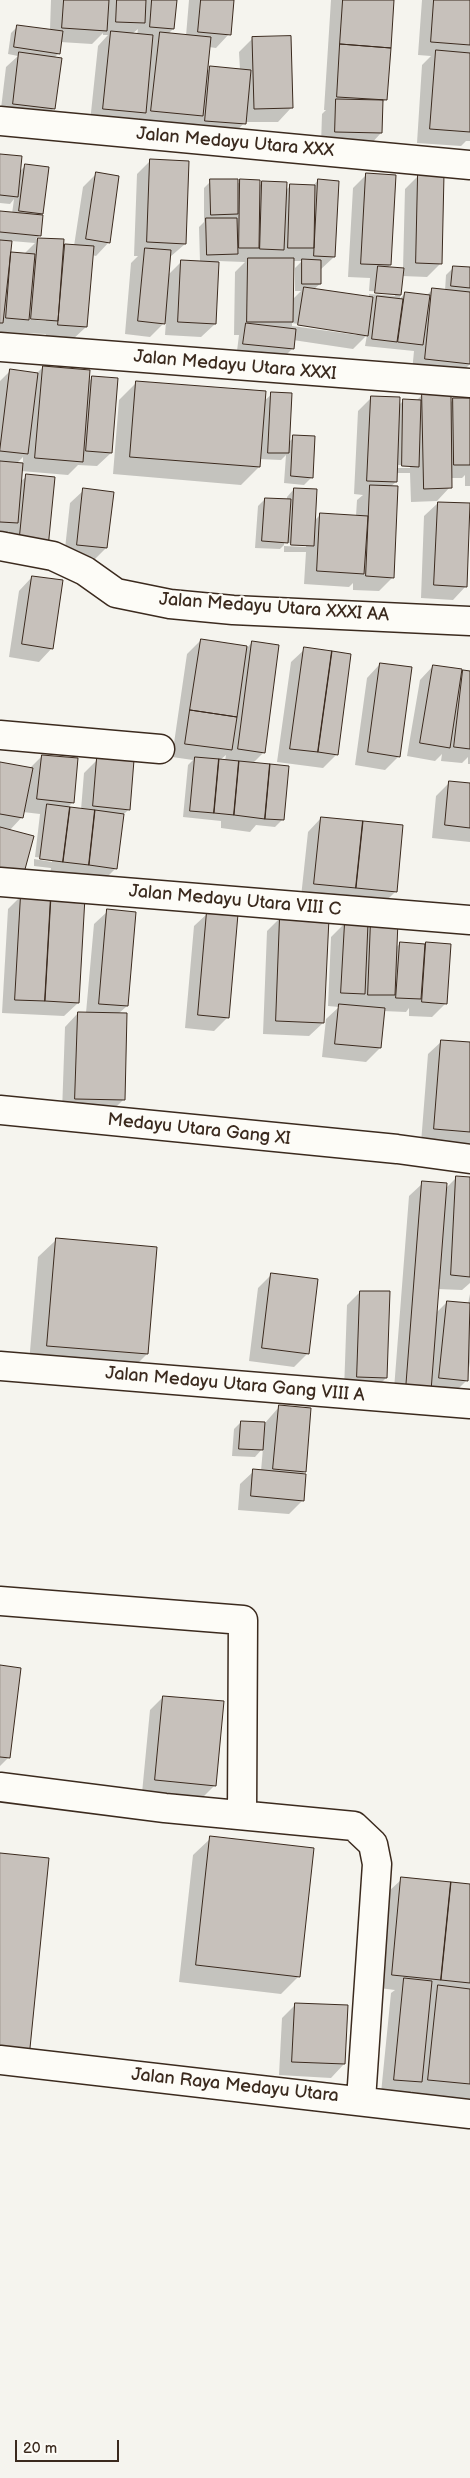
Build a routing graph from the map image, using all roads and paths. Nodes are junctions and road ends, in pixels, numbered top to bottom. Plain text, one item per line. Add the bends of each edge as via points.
1 (0, 121) edge
2 (470, 165) edge
3 (0, 347) edge
4 (470, 384) edge
5 (0, 546) edge
6 (470, 620) edge
7 (0, 735) edge
8 (160, 749) dead end
9 (0, 882) edge
10 (470, 920) edge
11 (0, 1110) edge
12 (470, 1159) edge
13 (0, 1366) edge
14 (470, 1404) edge
15 (0, 1601) edge
16 (0, 1787) edge
17 (242, 1815) junction
18 (0, 2060) edge
19 (361, 2100) junction
20 (470, 2114) edge

1 - 2 street, Jalan Medayu Utara XXX
3 - 4 street, Jalan Medayu Utara XXXI
5 - 6 street, Jalan Medayu Utara XXXI AA via 53,556 85,571 116,593 170,604 233,610
7 - 8 street
9 - 10 street, Jalan Medayu Utara VIII C
11 - 12 street, Medayu Utara Gang XI
13 - 14 street, Jalan Medayu Utara Gang VIII A
15 - 17 street via 243,1620
16 - 17 street
17 - 19 street via 354,1826 373,1844 377,1864
18 - 19 street, Jalan Raya Medayu Utara
19 - 20 street, Jalan Raya Medayu Utara

